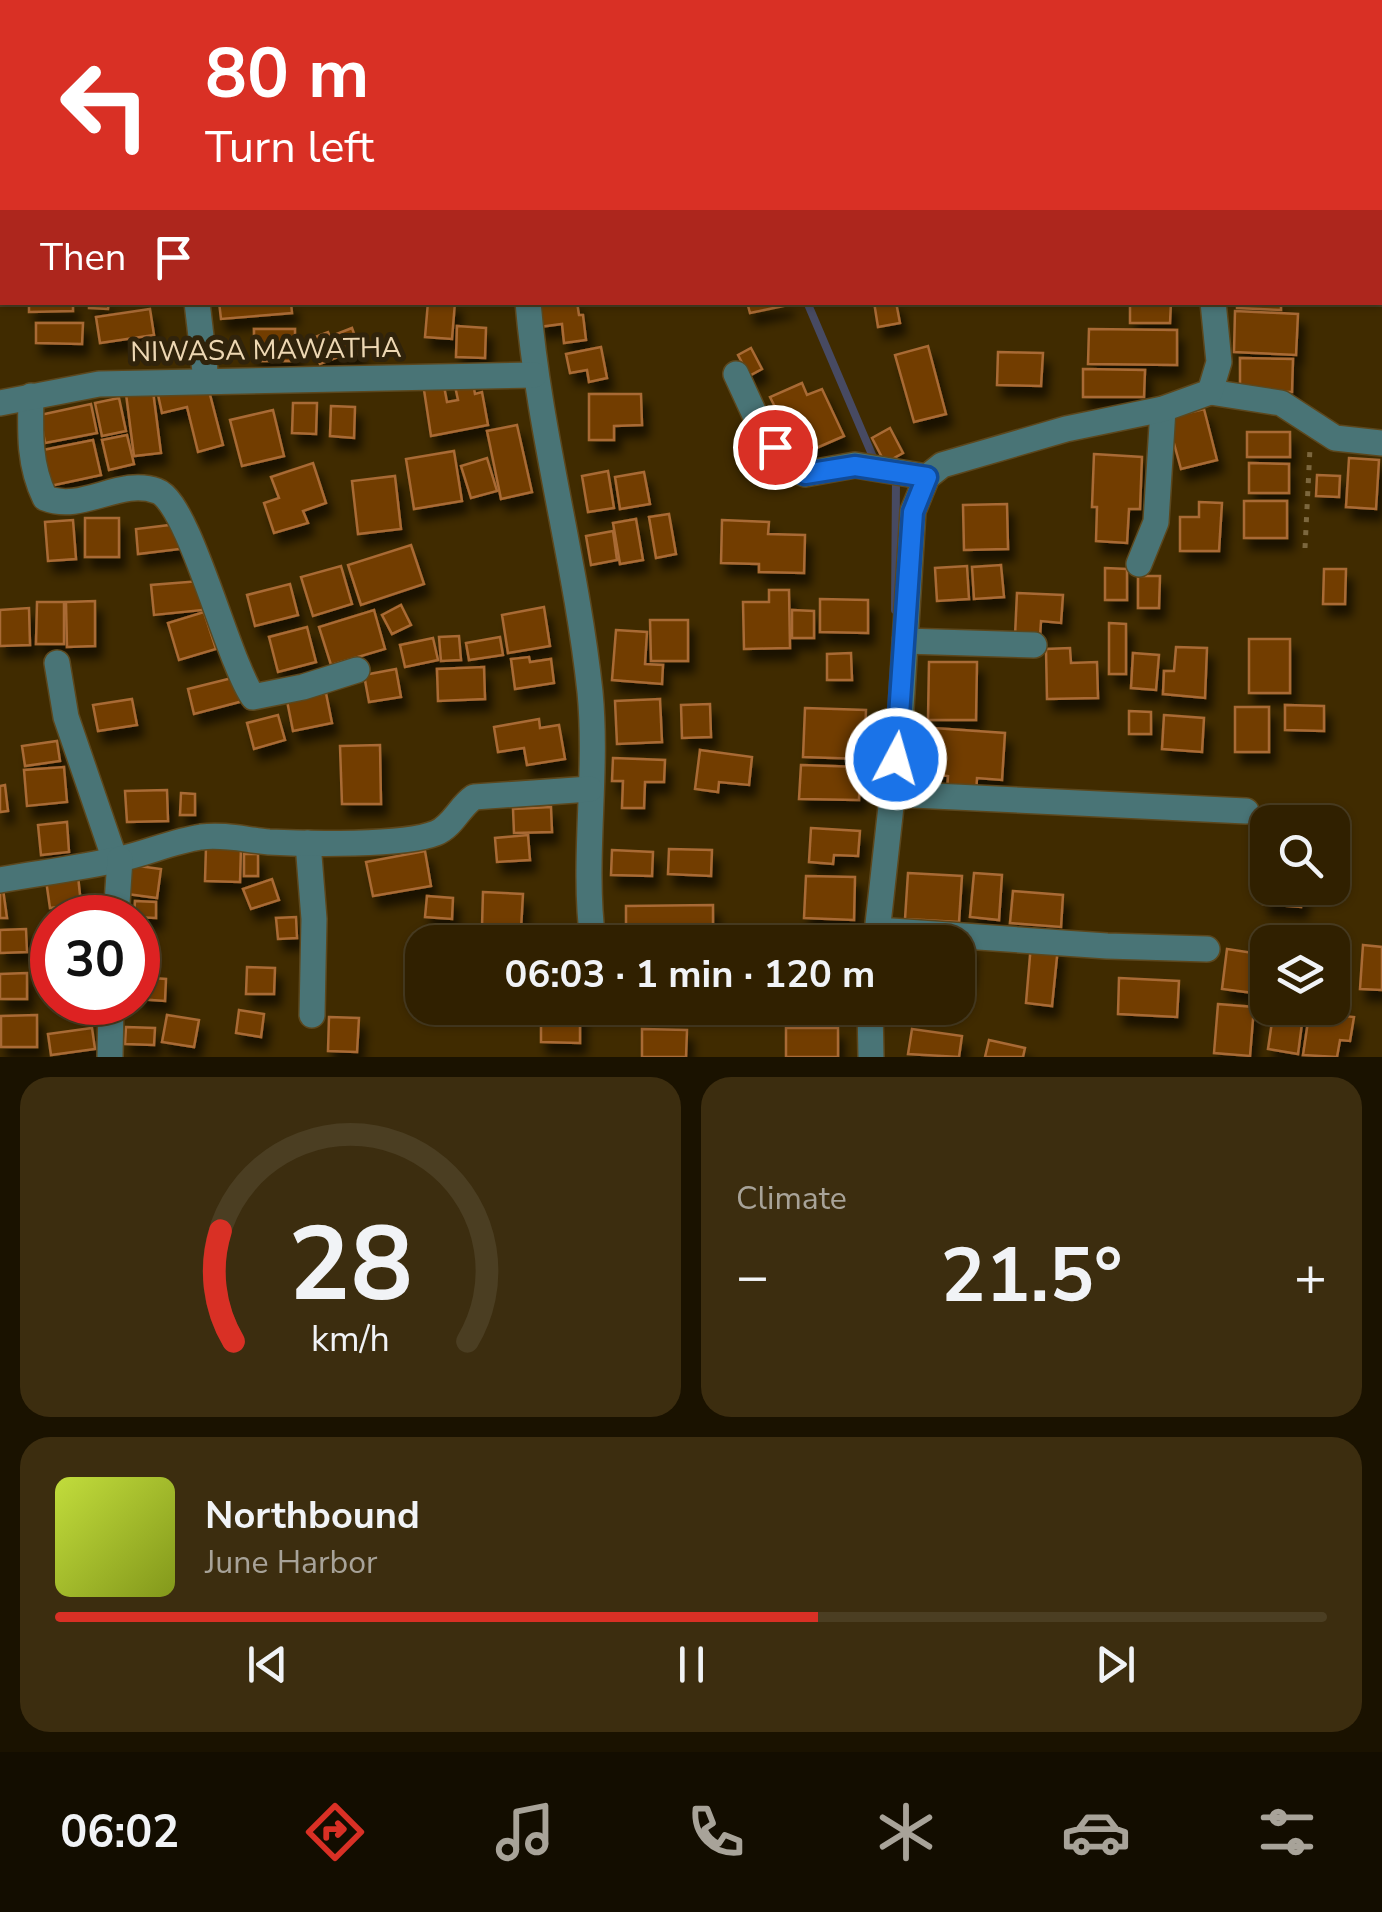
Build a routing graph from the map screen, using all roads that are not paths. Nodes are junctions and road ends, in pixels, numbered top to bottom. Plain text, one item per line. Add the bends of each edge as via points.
1 (198, 305) edge
2 (528, 305) edge
3 (1214, 305) edge
4 (736, 374) dead end
5 (534, 375) junction
6 (206, 380) junction
7 (1210, 392) junction
8 (30, 396) junction
9 (0, 403) edge
10 (1163, 409) junction
11 (1382, 443) edge
12 (927, 477) junction
13 (1140, 564) dead end
14 (906, 641) junction
15 (1034, 645) dead end
16 (57, 663) dead end
17 (357, 670) dead end
18 (590, 789) junction
19 (892, 794) junction
20 (1246, 811) dead end
21 (308, 843) junction
22 (118, 859) junction
23 (0, 880) edge
24 (117, 895) edge
25 (592, 925) edge
26 (877, 925) edge
27 (975, 940) edge
28 (1207, 949) dead end
29 (312, 1015) dead end
30 (111, 1025) edge
31 (870, 1025) edge
32 (110, 1057) edge
33 (871, 1057) edge

1 - 6 street
2 - 5 street
3 - 7 street via 1218,362
4 - 12 street via 760,426 790,468 805,474 855,466
5 - 6 street, NIWASA MAWATHA
5 - 18 street via 579,605 590,697
6 - 8 street, NIWASA MAWATHA via 99,384
7 - 10 street
7 - 11 street via 1281,403 1335,438
8 - 9 street, NIWASA MAWATHA
8 - 17 street via 34,476 45,498 61,504 146,488 161,491 173,506 254,697
10 - 12 street via 1066,429 942,465
10 - 13 street via 1156,522
12 - 14 street via 913,512
14 - 15 street
14 - 19 street
16 - 22 street via 66,717
18 - 21 street via 474,797 436,833 402,840
18 - 25 street
19 - 20 street
19 - 26 street
21 - 22 street via 200,838
21 - 29 street
22 - 23 street
22 - 24 street
27 - 28 street
30 - 32 street
31 - 33 street

